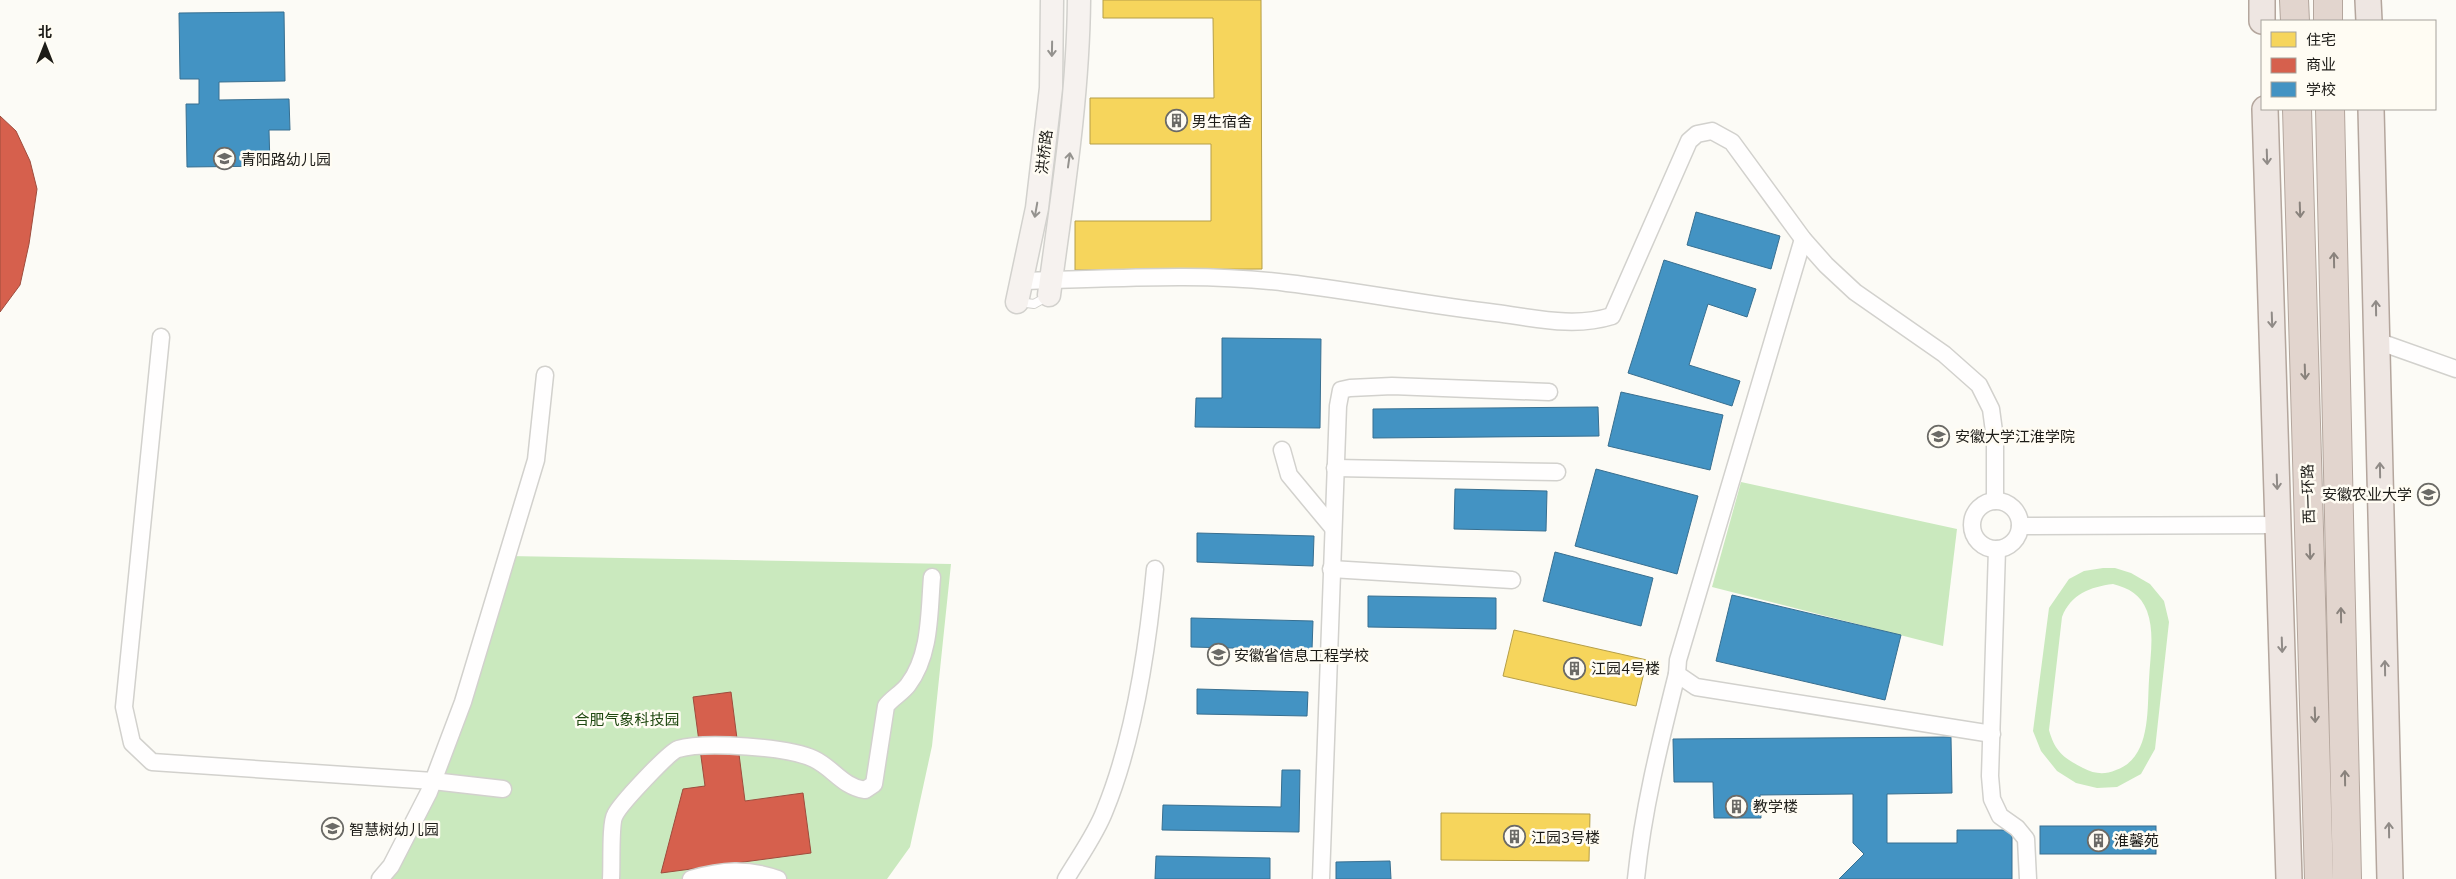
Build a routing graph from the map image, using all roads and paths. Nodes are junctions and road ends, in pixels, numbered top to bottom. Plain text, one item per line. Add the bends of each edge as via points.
1 (1052, 0) edge
2 (1079, 0) edge
3 (2262, 0) edge
4 (2294, 0) edge
5 (2328, 0) edge
6 (2368, 0) edge
7 (2262, 20) edge
8 (2295, 20) edge
9 (2328, 20) edge
10 (2369, 20) edge
11 (2265, 110) edge
12 (2297, 110) edge
13 (2330, 110) edge
14 (2371, 110) edge
15 (1803, 239) junction
16 (1050, 288) junction
17 (1020, 292) junction
18 (162, 337) dead end
19 (2376, 341) junction
20 (2456, 368) edge
21 (546, 375) dead end
22 (1549, 392) dead end
23 (1282, 450) dead end
24 (1335, 468) junction
25 (1557, 472) dead end
26 (1995, 501) junction
27 (2278, 525) junction
28 (2020, 526) junction
29 (1333, 528) junction
30 (1997, 550) junction
31 (1155, 569) dead end
32 (1331, 569) junction
33 (932, 577) dead end
34 (1512, 580) dead end
35 (1677, 674) junction
36 (1992, 734) junction
37 (433, 781) junction
38 (503, 789) dead end
39 (380, 879) edge
40 (611, 879) edge
41 (691, 879) edge
42 (778, 879) edge
43 (1066, 879) edge
44 (1321, 879) edge
45 (1636, 879) edge
46 (2028, 879) edge
47 (2289, 879) edge
48 (2319, 879) edge
49 (2347, 879) edge
50 (2390, 879) edge

1 -> 17 street, 洪桥路 via 1051,88 1037,208
16 -> 2 street, 洪桥路 via 1070,151
3 - 7 main road
4 - 8 highway
5 - 9 highway
6 - 10 main road
11 -> 27 main road
12 -> 48 highway, 西一环路
49 -> 13 highway, 西一环路
19 -> 14 main road
15 - 16 street via 1732,142 1712,131 1697,134 1690,141 1612,316 1595,321 1554,321 1412,303 1287,282 1231,278
15 - 26 street via 1855,292 1944,354 1979,385 1991,409 1995,439
15 - 35 street via 1678,660
16 - 17 street
16 - 17 lane via 1034,304
18 - 37 street via 124,707 132,743 152,762
19 - 20 street
50 -> 19 main road
21 - 37 street via 536,460 463,702
22 - 24 street via 1392,386 1341,390
23 - 29 street via 1289,475
24 - 25 street
24 - 29 street
26 - 28 street via 2013,507
26 - 30 street via 1982,504 1976,510 1971,525 1976,540 1989,549
27 - 28 street
27 -> 47 main road
28 - 30 street via 2012,543
29 - 32 street
30 - 36 street
31 - 43 street via 1128,741 1105,811
32 - 34 street
32 - 44 street
33 - 40 street via 925,646 908,686 886,706 874,784 865,790 853,788 815,759 781,750 703,746 677,750 631,794 614,816
35 - 36 street via 1696,688
35 - 45 street via 1650,788
36 - 46 street via 1992,799 2000,816 2026,839
37 - 38 street
37 - 39 street via 391,866
41 - 42 street via 730,871 756,871

